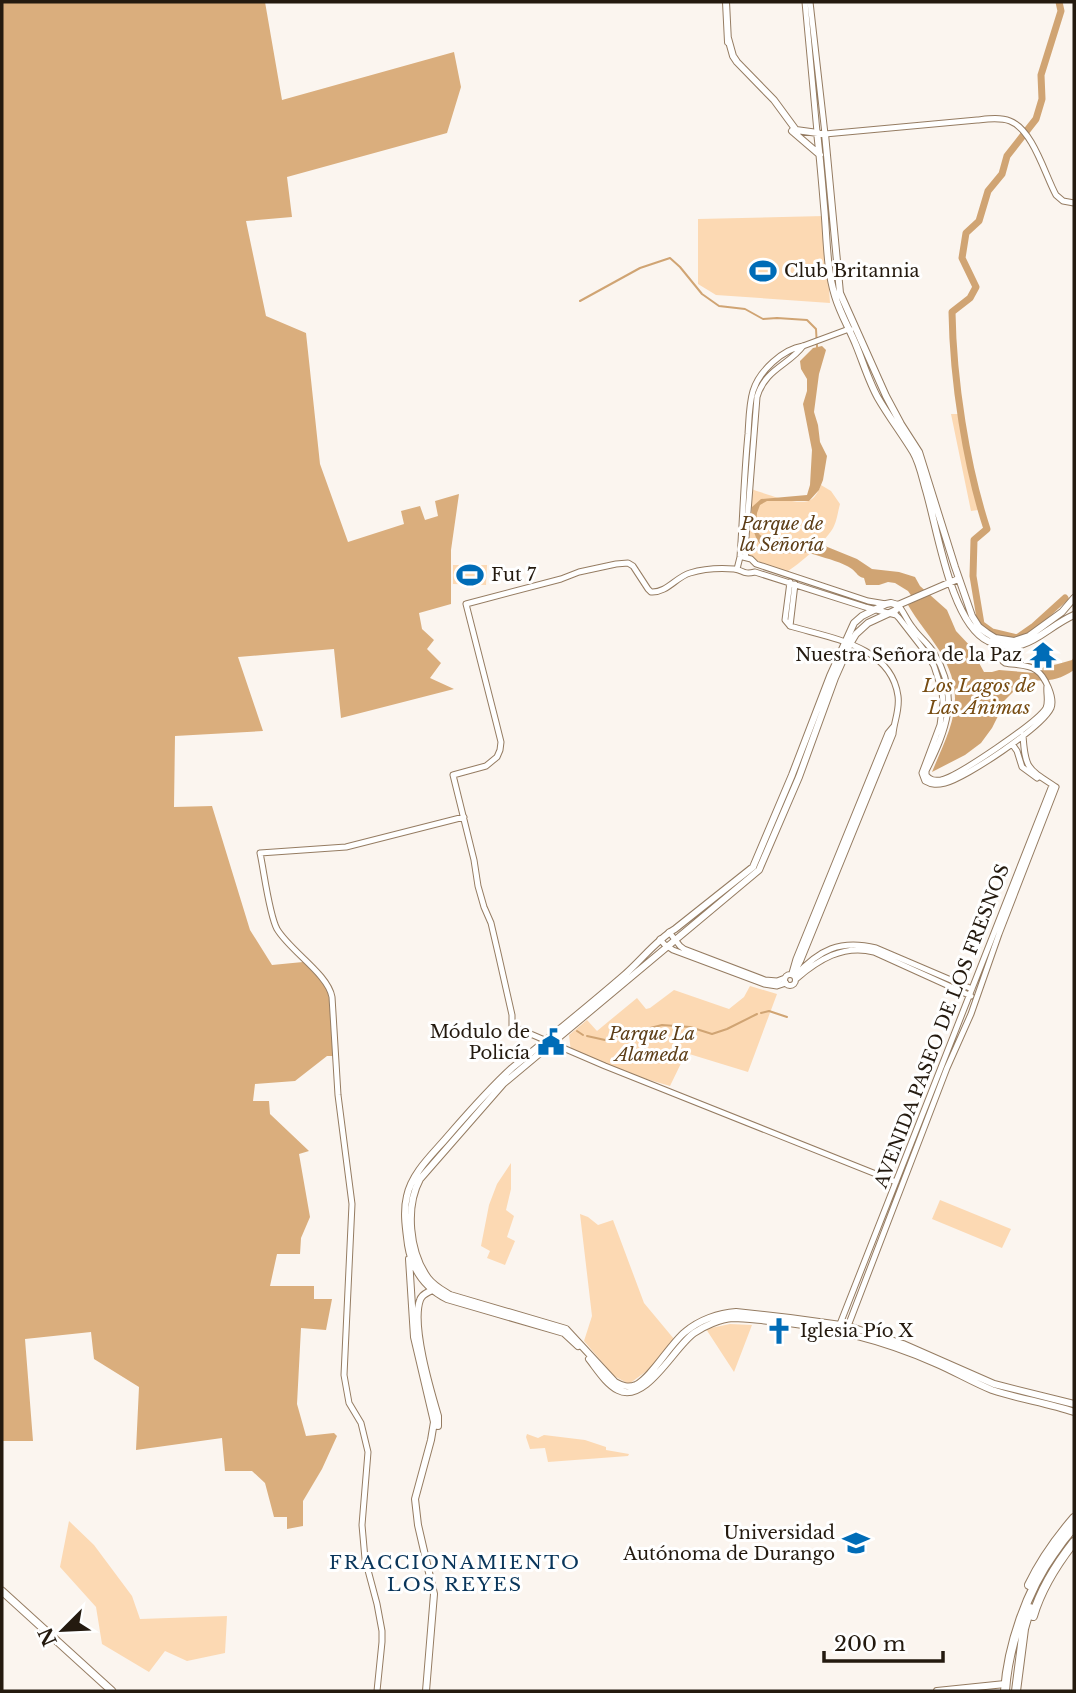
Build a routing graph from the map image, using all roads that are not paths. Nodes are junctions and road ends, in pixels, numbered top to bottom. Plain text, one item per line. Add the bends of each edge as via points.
1 (726, 2) edge
2 (808, 2) edge
3 (728, 38) junction
4 (825, 133) junction
5 (820, 155) junction
6 (1073, 203) edge
7 (852, 327) junction
8 (743, 557) junction
9 (737, 569) junction
10 (958, 579) junction
11 (792, 581) junction
12 (951, 582) junction
13 (1074, 599) edge
14 (886, 604) junction
15 (898, 605) junction
16 (1074, 608) edge
17 (874, 609) junction
18 (889, 614) junction
19 (1074, 615) edge
20 (847, 643) junction
21 (1003, 643) junction
22 (1046, 685) junction
23 (893, 727) junction
24 (1023, 734) junction
25 (1012, 744) junction
26 (1054, 787) junction
27 (464, 817) junction
28 (669, 932) junction
29 (660, 939) junction
30 (675, 940) junction
31 (667, 947) junction
32 (803, 955) junction
33 (809, 960) junction
34 (791, 978) junction
35 (970, 992) junction
36 (977, 995) junction
37 (548, 1042) junction
38 (948, 1058) junction
39 (487, 1097) junction
40 (895, 1182) junction
41 (410, 1253) junction
42 (432, 1290) junction
43 (469, 1303) junction
44 (848, 1326) junction
45 (838, 1328) junction
46 (1074, 1404) edge
47 (1074, 1412) edge
48 (431, 1440) junction
49 (1074, 1518) edge
50 (1074, 1527) edge
51 (1074, 1534) edge
52 (1074, 1542) edge
53 (2, 1591) edge
54 (1014, 1638) junction
55 (1022, 1649) junction
56 (1005, 1688) edge
57 (112, 1691) edge
58 (377, 1691) edge
59 (426, 1691) edge
60 (936, 1691) edge
61 (1016, 1691) edge

1 - 3 main road
2 - 4 street
3 - 4 main road via 737,62 796,130
3 - 5 main road via 734,64 792,131
4 - 5 main road
4 - 6 street via 941,122 1011,121 1031,143 1055,195
4 - 7 main road via 841,293
5 - 7 main road via 834,294
7 - 8 street via 803,346 759,389
7 - 10 main road via 919,452
7 - 12 main road via 876,395 914,454
8 - 9 street
8 - 11 street
9 - 11 street
9 - 27 street via 693,572 651,592 634,566 622,563 466,604 500,750 486,766 453,775
10 - 12 main road
10 - 21 main road via 979,627
11 - 14 street
11 - 17 street
11 - 20 street via 785,620 790,626
12 - 15 main road
12 - 21 main road via 971,625 985,639
13 - 16 main road
13 - 21 main road via 1029,636
14 - 15 main road
14 - 17 main road
15 - 18 main road
15 - 22 street via 933,652 948,690 946,727 926,771 929,779 948,777 973,764 1022,730 1046,708
17 - 18 street
17 - 20 main road via 854,623
18 - 20 main road via 867,623
18 - 25 street via 898,616 928,654 942,691 943,715 923,769 925,781 935,785 951,781
19 - 21 main road via 1024,645
20 - 23 street via 880,660 892,676 899,697
20 - 28 main road via 756,862
20 - 30 main road via 760,870
21 - 22 street via 1001,661 1038,670
22 - 24 street via 1051,709
23 - 32 street
23 - 34 street via 833,865
24 - 25 street
24 - 26 street via 1027,764
25 - 26 street via 1026,771
26 - 35 street, AVENIDA PASEO DE LOS FRESNOS
26 - 36 street, AVENIDA PASEO DE LOS FRESNOS
27 - 37 street via 512,1026
27 - 58 street via 346,847 260,853 276,927 331,989 352,1204 344,1375 349,1403 361,1423 368,1452 362,1525 382,1631
28 - 29 main road
28 - 30 street
29 - 31 street
29 - 37 main road
30 - 31 main road
30 - 34 street via 684,949 765,980
31 - 34 street via 764,985 778,986
31 - 37 main road
32 - 33 street
32 - 34 street
33 - 34 street
33 - 35 street via 832,947 866,946
34 - 35 street via 825,957 865,950
35 - 36 street
35 - 38 street, AVENIDA PASEO DE LOS FRESNOS
36 - 38 street, AVENIDA PASEO DE LOS FRESNOS
37 - 39 main road
37 - 40 street
38 - 40 street, AVENIDA PASEO DE LOS FRESNOS
38 - 44 street, AVENIDA PASEO DE LOS FRESNOS
39 - 41 main road via 426,1161 411,1184 405,1208
39 - 43 main road via 420,1179 410,1208 416,1251 429,1279
40 - 45 street, AVENIDA PASEO DE LOS FRESNOS
41 - 42 main road
41 - 48 main road via 414,1338 435,1422
42 - 43 main road via 447,1299
42 - 48 main road via 420,1300 418,1322 439,1421
43 - 45 main road via 564,1333 622,1392 636,1391 648,1383 687,1338 730,1318
44 - 45 main road
44 - 46 main road via 904,1344 993,1384
45 - 47 main road via 999,1392
48 - 59 main road via 415,1499 435,1594
49 - 54 highway via 1036,1570
50 - 54 highway via 1042,1573
51 - 55 highway via 1035,1595
52 - 55 highway via 1043,1590
53 - 57 main road
54 - 56 highway
55 - 61 highway
56 - 60 main road

